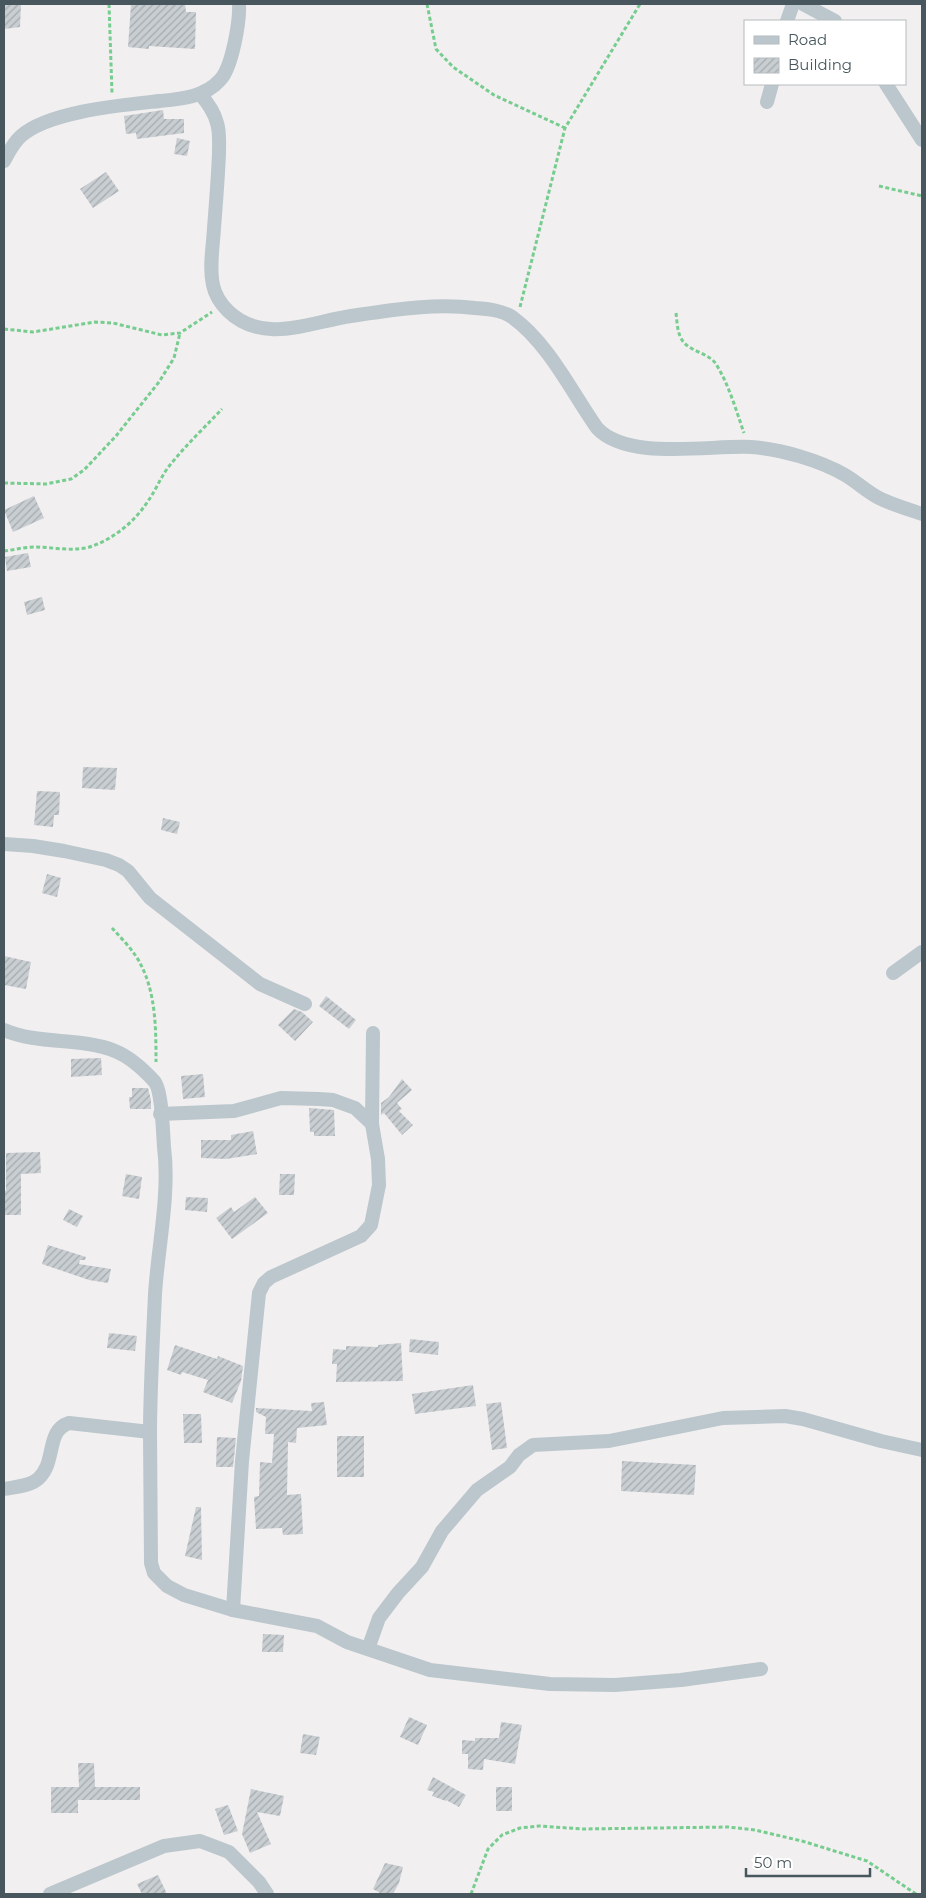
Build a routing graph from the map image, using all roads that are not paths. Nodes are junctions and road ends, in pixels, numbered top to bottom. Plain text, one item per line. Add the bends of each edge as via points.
1 (239, 4) edge
2 (792, 4) edge
3 (803, 4) edge
4 (788, 20) edge
5 (833, 20) edge
6 (772, 85) edge
7 (887, 85) edge
8 (200, 94) junction
9 (767, 102) dead end
10 (922, 140) edge
11 (4, 161) edge
12 (922, 514) edge
13 (4, 844) edge
14 (922, 952) edge
15 (893, 973) dead end
16 (305, 1004) dead end
17 (4, 1030) edge
18 (373, 1033) dead end
19 (160, 1114) junction
20 (372, 1124) junction
21 (150, 1432) junction
22 (922, 1450) edge
23 (4, 1489) edge
24 (233, 1610) junction
25 (368, 1649) junction
26 (761, 1669) dead end
27 (50, 1894) edge
28 (267, 1894) edge

1 - 8 street via 237,32 226,71 219,82
2 - 4 street
3 - 5 street
6 - 9 street
7 - 10 street
8 - 11 street via 112,106 54,120 22,135
8 - 12 street via 213,111 219,132 211,273 216,295 238,318 254,327 288,329 350,316 430,306 463,306 505,313 539,342 597,428 608,438 630,446 749,447 782,452 813,461 846,476 881,499
13 - 16 street via 64,851 119,865 150,898 260,984
14 - 15 street
17 - 19 street via 22,1036 94,1046 128,1058 156,1082 160,1093
18 - 20 street
19 - 20 street via 234,1111 281,1098 319,1099 355,1108
19 - 21 street via 166,1158 165,1190 157,1259
20 - 24 street via 379,1185 372,1226 360,1236 271,1277 264,1282 259,1293 242,1461
21 - 23 street via 69,1424 61,1426 56,1432 47,1468 36,1480
21 - 24 street via 151,1563 154,1573 166,1586 184,1596
22 - 25 street via 785,1416 723,1418 609,1441 533,1445 518,1455 510,1467 477,1490 458,1510 422,1567 379,1618
24 - 25 street via 317,1626
25 - 26 street via 430,1670 550,1684 615,1685
27 - 28 street via 164,1846 200,1841 229,1852

